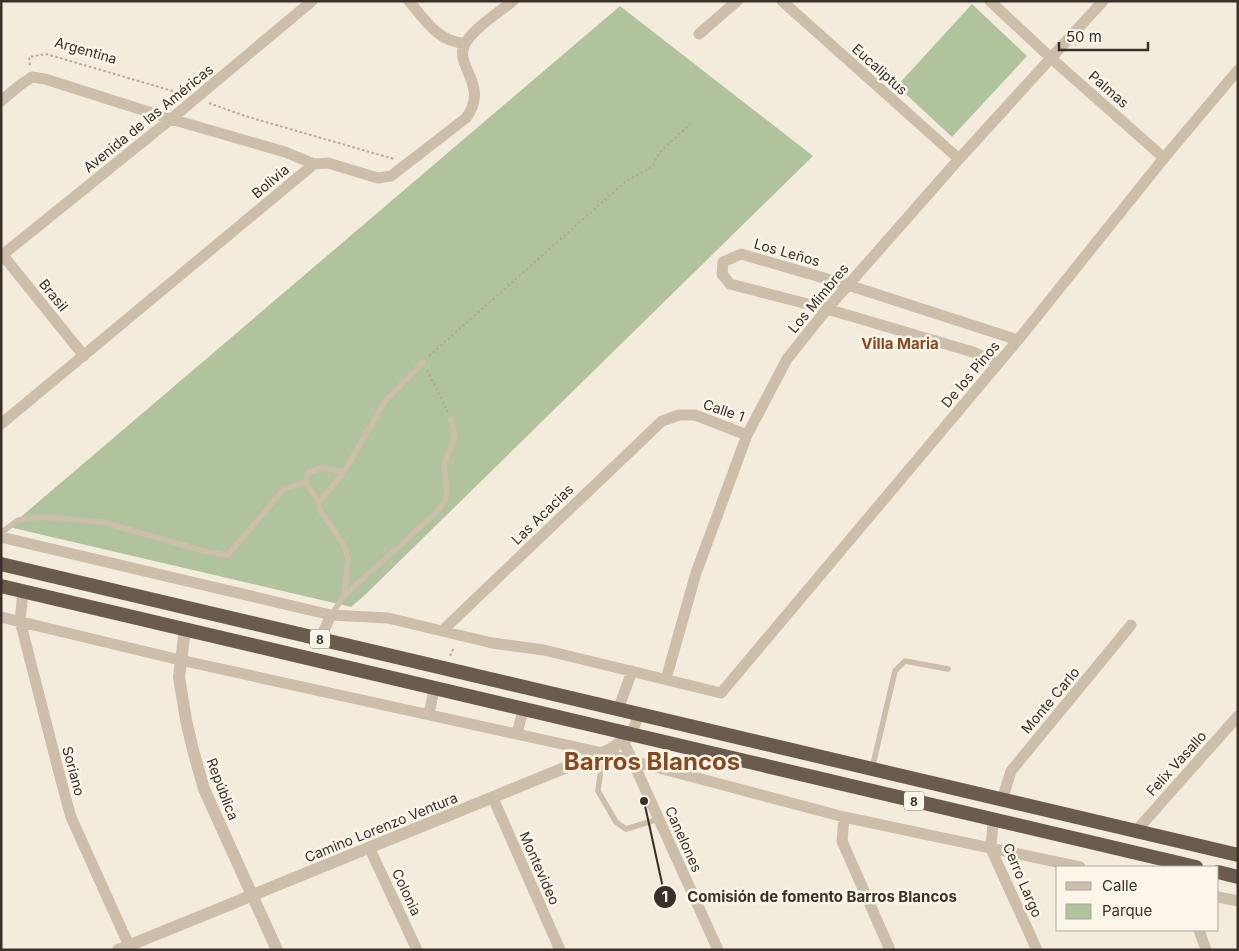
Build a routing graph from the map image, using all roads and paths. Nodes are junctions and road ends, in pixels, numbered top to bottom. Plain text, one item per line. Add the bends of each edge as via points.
1 (312, 1) edge
2 (409, 1) edge
3 (513, 1) edge
4 (737, 1) edge
5 (782, 1) edge
6 (990, 1) edge
7 (1103, 1) edge
8 (699, 34) dead end
9 (465, 43) junction
10 (1052, 58) junction
11 (1238, 70) edge
12 (32, 77) junction
13 (195, 99) junction
14 (1, 101) edge
15 (171, 119) junction
16 (690, 124) dead end
17 (1164, 158) junction
18 (959, 159) junction
19 (314, 164) junction
20 (407, 164) junction
21 (2, 255) edge
22 (848, 285) junction
23 (826, 309) junction
24 (1018, 340) junction
25 (84, 356) junction
26 (423, 362) junction
27 (997, 363) junction
28 (451, 419) joint
29 (662, 420) joint
30 (1, 424) edge
31 (747, 434) junction
32 (344, 472) junction
33 (304, 482) junction
34 (319, 502) junction
35 (1, 535) edge
36 (1, 564) edge
37 (1, 586) edge
38 (23, 591) junction
39 (344, 596) junction
40 (330, 615) junction
41 (1, 616) edge
42 (20, 621) junction
43 (1131, 625) dead end
44 (186, 629) junction
45 (443, 630) junction
46 (458, 635) junction
47 (320, 639) junction
48 (180, 660) junction
49 (445, 669) junction
50 (948, 670) dead end
51 (632, 671) junction
52 (666, 679) junction
53 (434, 689) junction
54 (524, 710) junction
55 (618, 710) junction
56 (429, 714) junction
57 (639, 715) junction
58 (1238, 716) edge
59 (517, 734) junction
60 (627, 737) junction
61 (603, 753) junction
62 (633, 761) junction
63 (872, 769) junction
64 (493, 798) junction
65 (1002, 800) junction
66 (844, 817) junction
67 (659, 819) junction
68 (993, 820) junction
69 (1136, 831) junction
70 (369, 847) junction
71 (991, 849) junction
72 (1238, 855) edge
73 (1075, 866) edge
74 (1192, 866) edge
75 (1219, 872) edge
76 (1238, 877) edge
77 (252, 895) junction
78 (1219, 896) edge
79 (1238, 901) edge
80 (1199, 931) edge
81 (126, 948) edge
82 (277, 950) edge
83 (417, 950) edge
84 (560, 950) edge
85 (718, 950) edge
86 (890, 950) edge
87 (1037, 950) edge
88 (1206, 950) edge

1 - 13 street, Avenida de las Américas
2 - 9 street via 442,37 455,43
3 - 9 street
4 - 8 street
5 - 18 street, Eucaliptus
6 - 10 street, Palmas
7 - 10 street, Los Mimbres
9 - 20 street via 464,63 474,84 472,109 466,118
10 - 17 street, Palmas
10 - 18 street, Los Mimbres
11 - 17 street, De los Pinos
12 - 13 path, Argentina via 29,58 46,54
12 - 14 street
12 - 15 street
13 - 15 street, Avenida de las Américas
13 - 20 path, Argentina
15 - 19 street via 285,152
15 - 21 street, Avenida de las Américas
16 - 26 path via 659,153 652,167 626,181
17 - 24 street, De los Pinos
18 - 22 street, Los Mimbres
19 - 20 street via 328,163 378,178 391,176
19 - 25 street, Bolivia
21 - 25 street, Brasil
22 - 23 street, Los Mimbres
22 - 23 street, Los Leños via 741,254 723,262 722,274 730,284
22 - 24 street, Los Leños
23 - 27 street, Los Leños via 973,352
23 - 31 street, Los Mimbres via 787,359
24 - 27 street, De los Pinos
25 - 30 street, Bolivia
26 - 28 path
26 - 32 lane via 385,401
27 - 52 street, De los Pinos via 721,693
28 - 39 lane via 455,438 444,464 445,501
29 - 31 street, Calle 1 via 695,415
29 - 45 street, Las Acacias
31 - 52 street, Los Mimbres via 696,573
32 - 33 lane via 322,468 309,472
32 - 34 lane
33 - 34 lane
33 - 35 lane via 284,489 228,554 207,552 102,522 44,516 18,520
34 - 39 lane via 319,509 343,544 348,558
35 - 40 street
36 - 47 highway, 8
37 - 38 highway, 8
38 - 42 street, Soriano
38 - 44 highway, 8
39 - 40 lane
40 - 45 street via 388,618
40 - 47 street
41 - 42 street
42 - 48 street
42 - 81 street, Soriano via 72,817
43 - 65 street, Monte Carlo via 1011,770
44 - 48 street, República
44 - 53 highway, 8
45 - 46 street
46 - 49 path
46 - 51 street via 544,650
47 - 49 highway, 8
48 - 56 street
48 - 77 street, República via 179,678 186,720 204,789
49 - 55 highway, 8
50 - 63 lane via 905,661 899,665
51 - 52 street
51 - 55 street
53 - 54 highway, 8
53 - 56 street
54 - 59 street
54 - 60 highway, 8
55 - 57 highway, 8
56 - 59 street
57 - 60 street
57 - 63 highway, 8
58 - 69 street, Felix Vasallo
59 - 61 street
60 - 61 street, Camino Lorenzo Ventura
60 - 62 street, Canelones
60 - 68 highway, 8
61 - 62 street
61 - 64 street, Camino Lorenzo Ventura
61 - 67 lane via 598,791 616,822 626,829
62 - 66 street
62 - 67 street, Canelones
63 - 65 highway, 8
64 - 70 street, Camino Lorenzo Ventura
64 - 84 street, Montevideo
65 - 69 highway, 8
66 - 71 street
66 - 86 street via 842,841
67 - 85 street, Canelones
68 - 71 street, Cerro Largo
68 - 74 highway, 8
69 - 72 highway, 8
70 - 77 street, Camino Lorenzo Ventura
70 - 83 street, Colonia
71 - 73 street
71 - 87 street, Cerro Largo
75 - 76 highway
77 - 81 street, Camino Lorenzo Ventura
77 - 82 street, República
78 - 79 street
80 - 88 street

